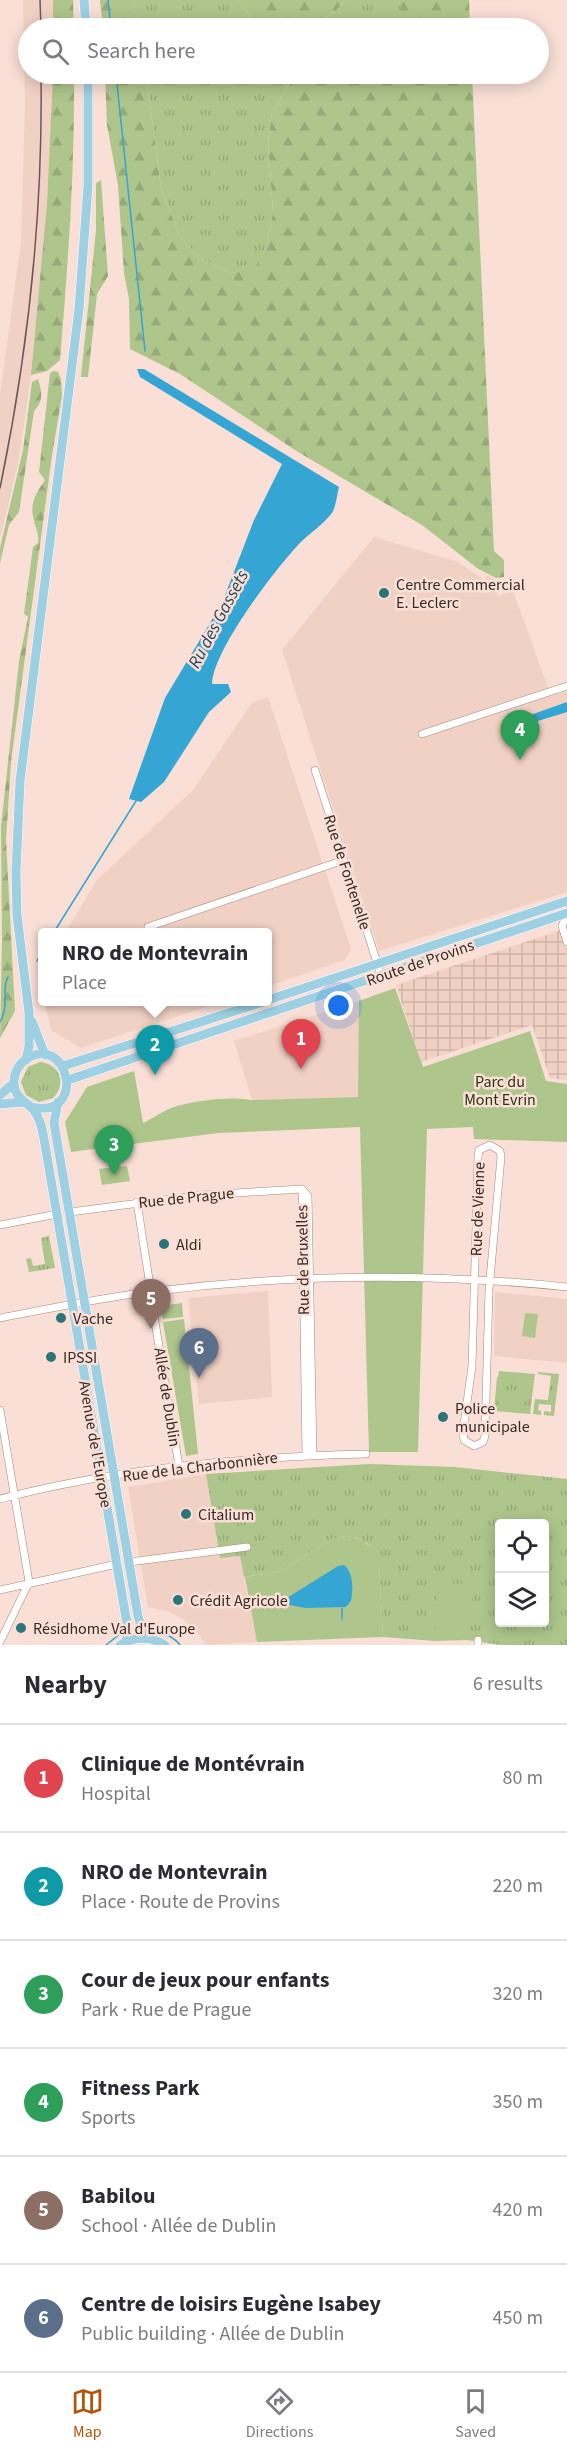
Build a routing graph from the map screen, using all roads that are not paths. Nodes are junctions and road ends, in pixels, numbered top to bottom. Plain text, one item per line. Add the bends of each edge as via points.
1 (84, 0) edge
2 (85, 18) edge
3 (88, 84) edge
4 (567, 686) edge
5 (422, 734) dead end
6 (315, 770) dead end
7 (344, 860) junction
8 (567, 901) edge
9 (567, 914) edge
10 (545, 920) junction
11 (562, 926) junction
12 (148, 927) dead end
13 (567, 942) edge
14 (378, 964) junction
15 (381, 975) junction
16 (272, 999) edge
17 (249, 1006) edge
18 (29, 1013) junction
19 (45, 1055) junction
20 (26, 1060) junction
21 (63, 1066) junction
22 (68, 1080) junction
23 (14, 1083) junction
24 (0, 1095) edge
25 (58, 1102) junction
26 (0, 1104) edge
27 (27, 1105) junction
28 (302, 1190) joint
29 (137, 1202) junction
30 (70, 1212) junction
31 (53, 1215) junction
32 (0, 1225) edge
33 (306, 1278) junction
34 (474, 1280) junction
35 (490, 1281) junction
36 (567, 1287) edge
37 (151, 1292) junction
38 (79, 1303) junction
39 (0, 1318) edge
40 (0, 1410) edge
41 (366, 1454) dead end
42 (309, 1455) junction
43 (179, 1466) junction
44 (109, 1477) junction
45 (15, 1496) junction
46 (0, 1499) edge
47 (247, 1547) dead end
48 (129, 1562) junction
49 (117, 1564) junction
50 (29, 1582) junction
51 (0, 1590) edge
52 (152, 1639) junction
53 (0, 1642) edge
54 (123, 1643) edge
55 (165, 1645) edge

1 - 2 main road
3 - 18 main road via 88,186 79,309 30,690 17,829 17,915
4 - 5 street
6 - 7 street, Rue de Fontenelle
7 - 12 street
7 - 14 street, Rue de Fontenelle
8 - 14 main road, Route de Provins
9 - 10 main road, Route de Provins
9 - 11 street
10 - 11 street
10 - 15 main road, Route de Provins
11 - 13 street
14 - 15 street, Rue de Fontenelle
14 - 16 main road, Route de Provins
15 - 22 main road, Route de Provins
17 - 21 main road, Route de Provins
18 - 19 main road
18 - 20 main road
19 - 20 main road
19 - 21 main road
20 - 23 main road via 17,1070
21 - 22 main road
22 - 25 main road
23 - 24 main road
23 - 27 main road
25 - 27 main road via 45,1108
25 - 30 main road, Avenue de l'Europe via 54,1123
26 - 27 main road
27 - 31 main road, Avenue de l'Europe via 40,1121
28 - 29 street, Rue de Prague
28 - 33 street, Rue de Bruxelles via 308,1196
29 - 30 street, Rue de Prague
29 - 37 street, Allée de Dublin
30 - 38 main road, Avenue de l'Europe
31 - 32 street
31 - 38 main road, Avenue de l'Europe
33 - 34 street
33 - 37 street
33 - 42 street, Rue de Bruxelles
34 - 35 street
34 - 35 street, Rue de Vienne via 478,1157 479,1150 490,1145 500,1151 501,1157
34 - 35 street via 472,1366 463,1432 464,1440 474,1446 483,1442 485,1436
35 - 36 street
37 - 38 street
37 - 43 street, Allée de Dublin
38 - 39 street
38 - 44 main road, Avenue de l'Europe via 96,1364
38 - 44 main road, Avenue de l'Europe via 93,1425
40 - 45 street
41 - 42 street, Rue de la Charbonnière
42 - 43 street, Rue de la Charbonnière
43 - 44 street, Rue de la Charbonnière
44 - 45 street, Rue de la Charbonnière
44 - 48 main road, Avenue de l'Europe
44 - 49 main road, Avenue de l'Europe
45 - 46 street, Rue de la Charbonnière
45 - 50 street
47 - 48 street
48 - 52 main road, Avenue de l'Europe via 140,1623
49 - 50 street
49 - 54 main road, Avenue de l'Europe via 128,1628
50 - 51 street
50 - 53 street
52 - 54 main road
52 - 55 main road

